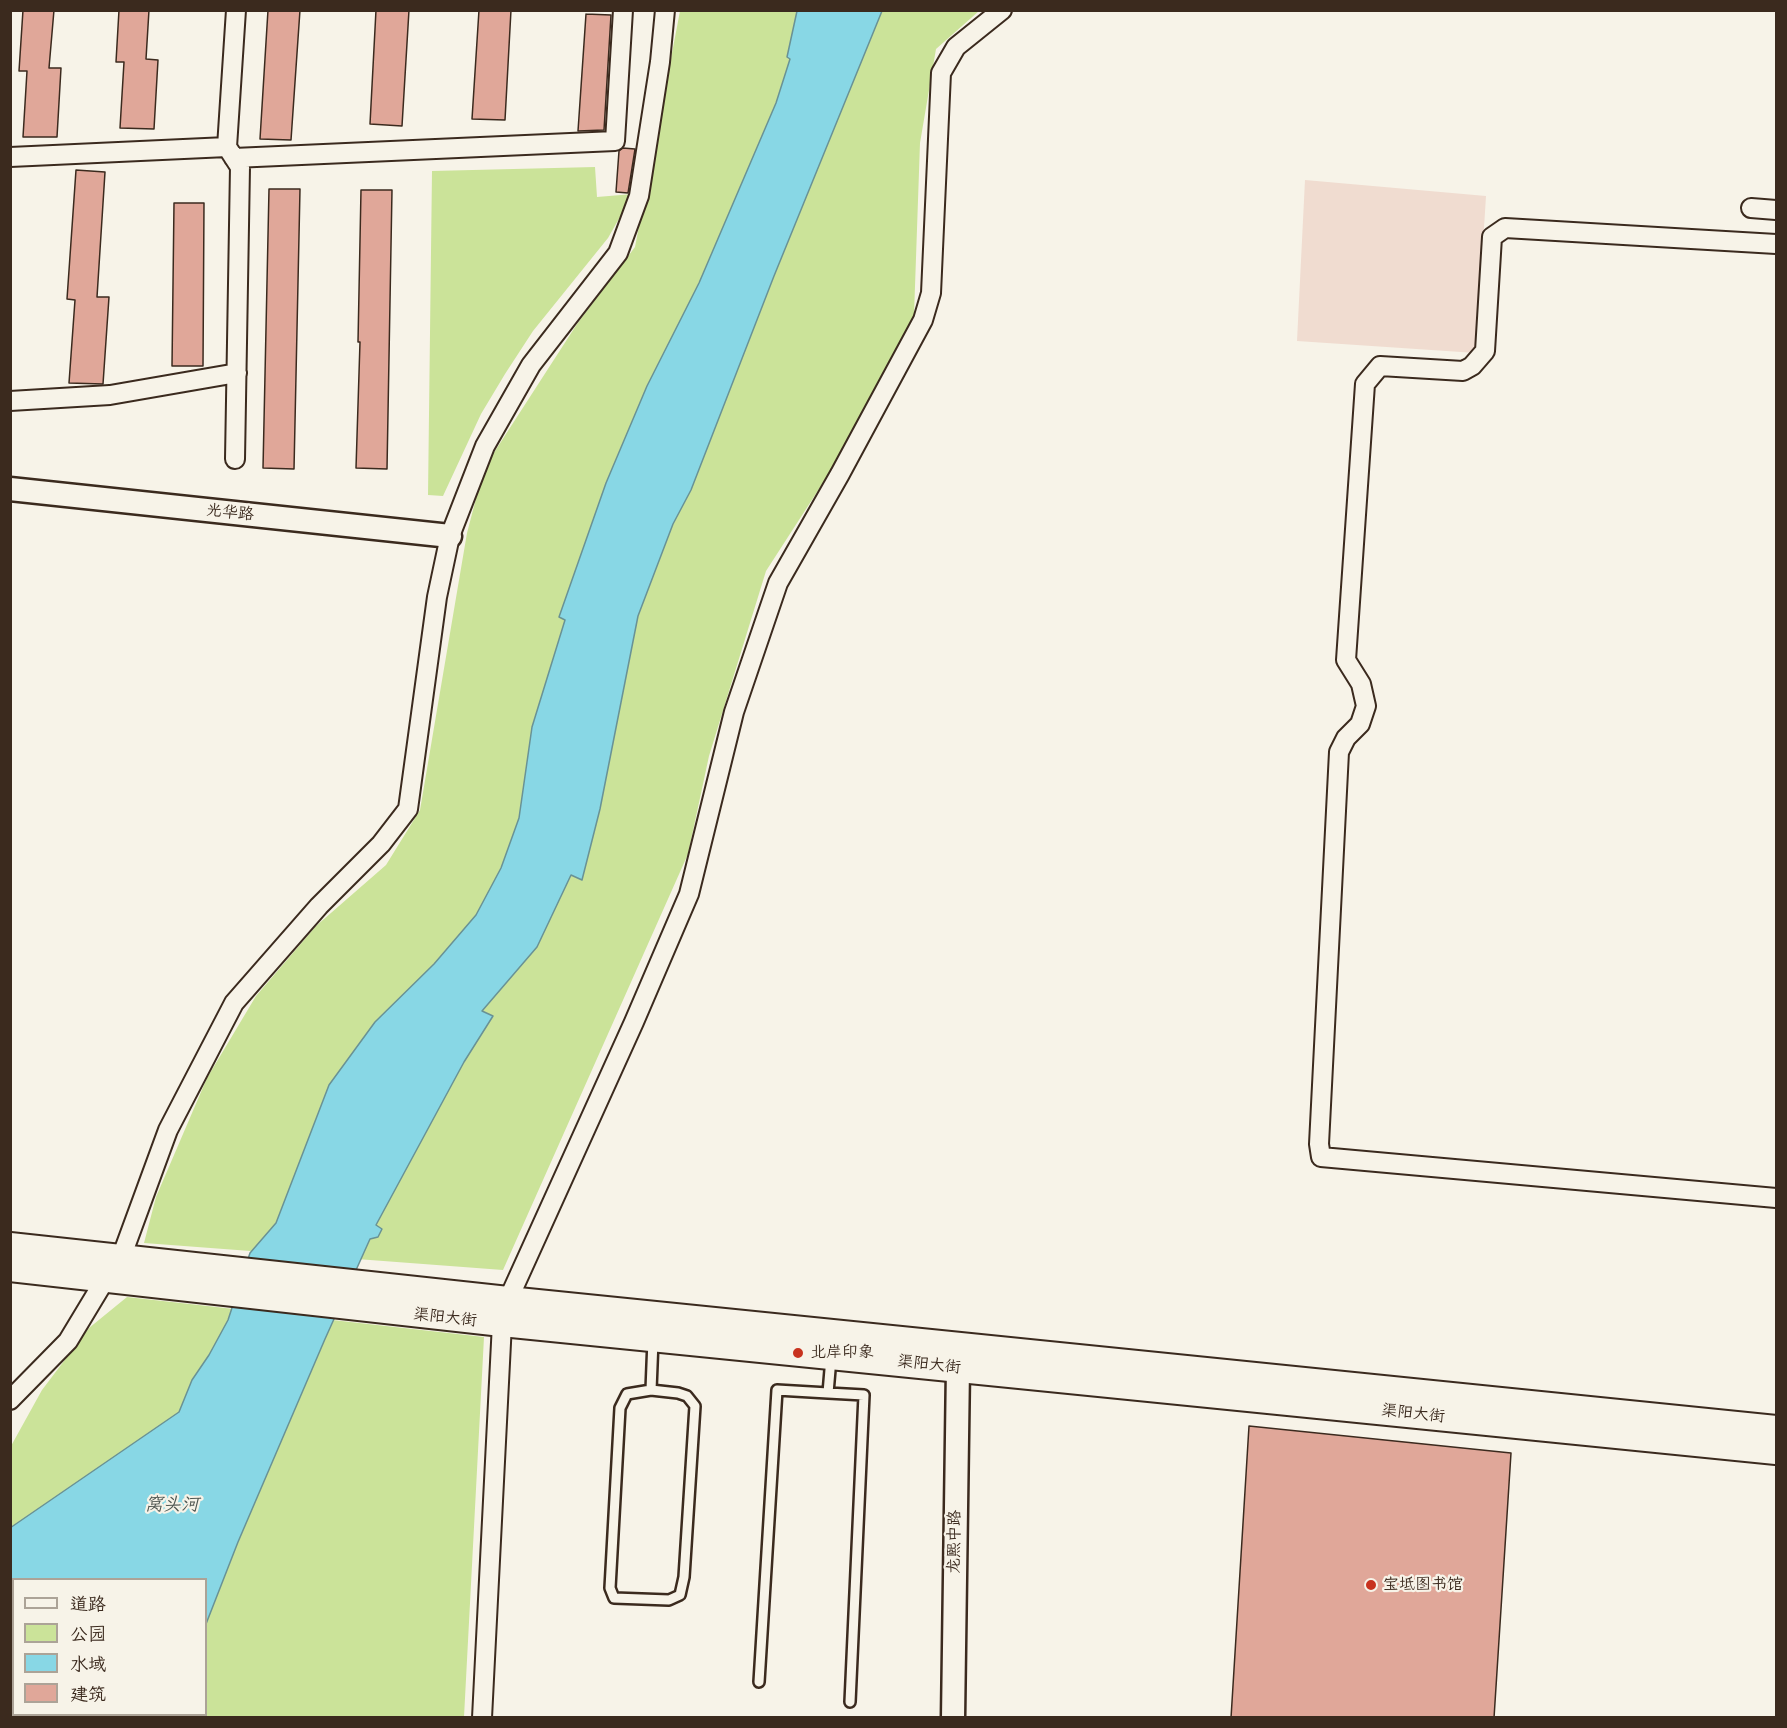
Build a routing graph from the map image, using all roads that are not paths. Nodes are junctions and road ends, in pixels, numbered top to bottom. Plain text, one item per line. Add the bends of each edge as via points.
1 (236, 10) edge
2 (623, 10) edge
3 (665, 10) edge
4 (1002, 10) edge
5 (231, 153) junction
6 (10, 157) edge
7 (1751, 208) dead end
8 (1776, 210) edge
9 (1776, 244) edge
10 (237, 373) junction
11 (10, 401) edge
12 (235, 459) dead end
13 (10, 489) edge
14 (450, 536) junction
15 (1776, 1198) edge
16 (10, 1246) edge
17 (10, 1268) edge
18 (113, 1268) junction
19 (224, 1280) junction
20 (505, 1312) junction
21 (653, 1338) junction
22 (832, 1355) junction
23 (958, 1367) junction
24 (651, 1390) junction
25 (828, 1393) junction
26 (10, 1400) edge
27 (1776, 1429) edge
28 (1776, 1450) edge
29 (759, 1682) dead end
30 (849, 1702) dead end
31 (482, 1718) edge
32 (953, 1718) edge

1 - 5 street
2 - 5 street via 615,141
3 - 14 street via 639,196 618,253 531,365 485,446
4 - 20 street via 956,47 941,73 931,293 923,320 778,582 734,712 689,894
5 - 6 street
5 - 10 street via 240,167
7 - 8 street
9 - 15 street via 1505,228 1492,237 1485,351 1479,358 1463,371 1380,366 1365,384 1346,660 1361,684 1366,706 1360,724 1339,752 1318,1144 1321,1157
10 - 11 street via 110,395
10 - 12 street
13 - 14 street, 光华路
14 - 18 street via 437,597 408,809 381,844 319,906 234,1003 168,1130
16 - 18 main road
17 - 18 main road, 渠阳大街
18 - 19 main road, 渠阳大街
18 - 26 street via 68,1341
19 - 20 main road, 渠阳大街 via 362,1283
19 - 20 main road, 渠阳大街 via 356,1308
20 - 21 main road, 渠阳大街
20 - 27 main road, 渠阳大街
20 - 31 street
21 - 22 main road, 渠阳大街
21 - 24 lane
22 - 23 main road, 渠阳大街
22 - 25 lane
23 - 28 main road, 渠阳大街
23 - 32 street, 龙熙中路
24 - 24 lane via 627,1394 620,1408 610,1588 614,1598 669,1600 680,1595 684,1577 694,1406 687,1396
25 - 29 lane via 777,1390
25 - 30 lane via 864,1395

